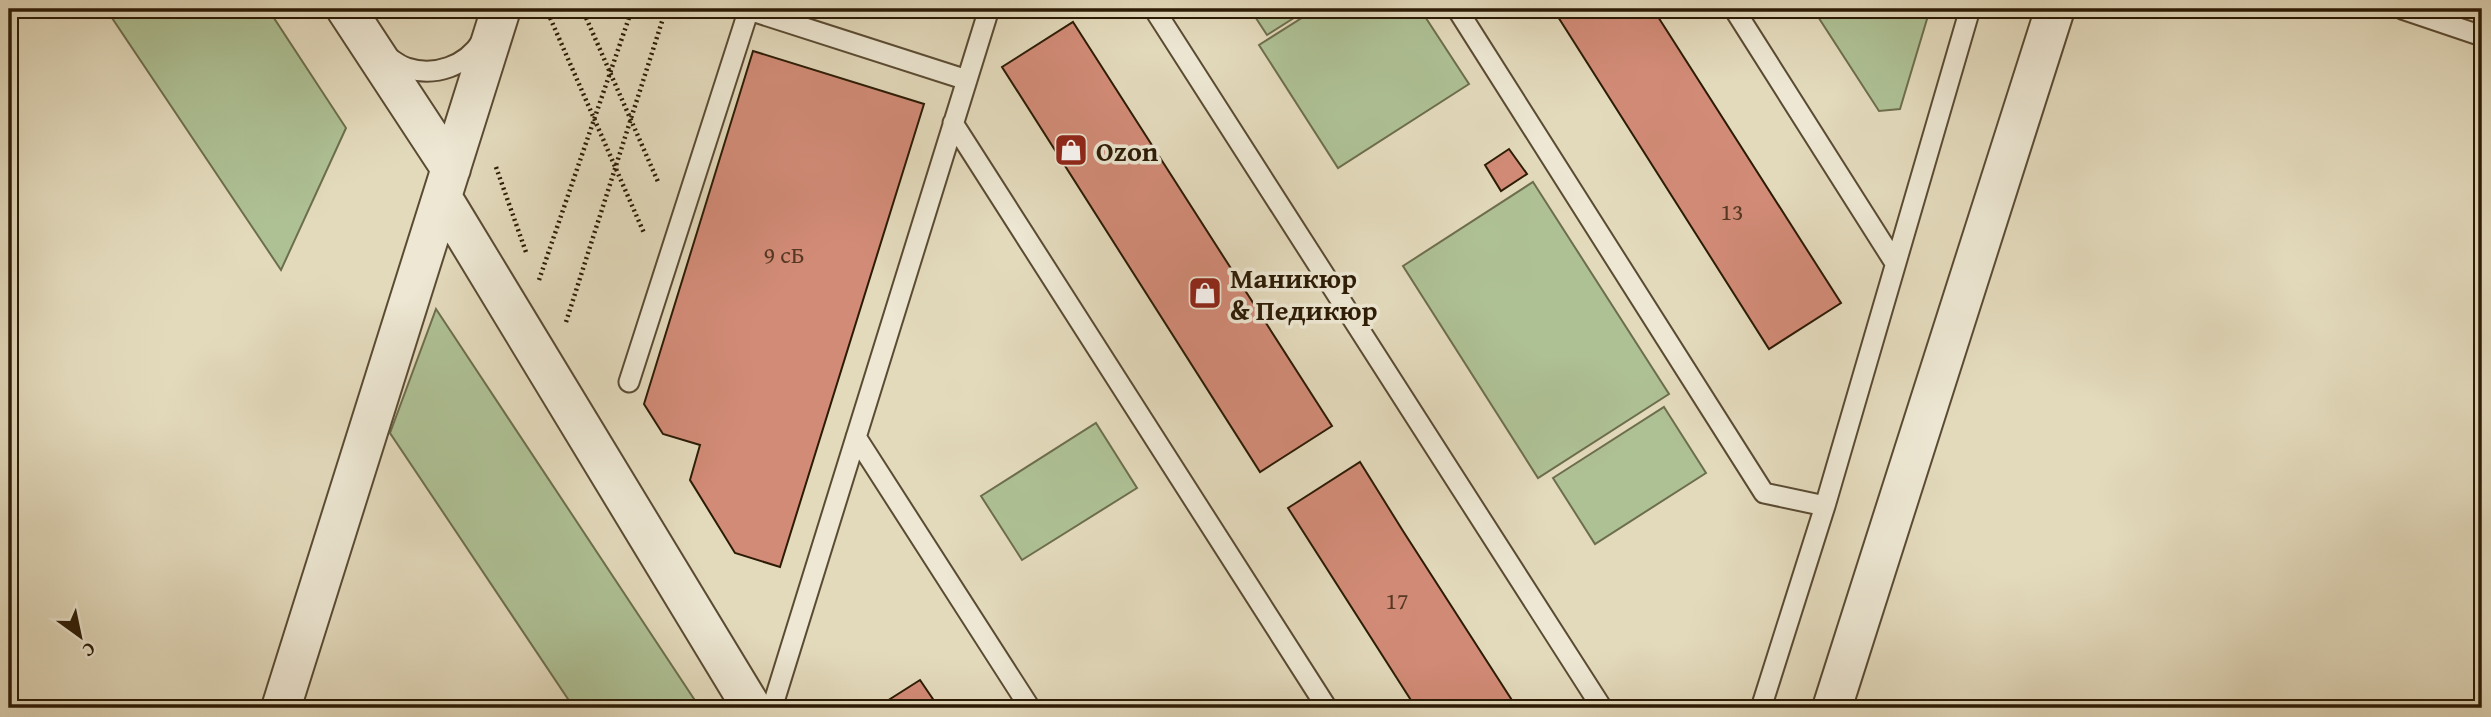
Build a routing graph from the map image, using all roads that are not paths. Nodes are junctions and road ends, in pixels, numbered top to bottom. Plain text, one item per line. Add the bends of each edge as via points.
1 (346, 9) edge
2 (989, 9) edge
3 (1154, 9) edge
4 (1457, 9) edge
5 (1734, 9) edge
6 (1970, 9) edge
7 (2055, 9) edge
8 (2402, 9) edge
9 (749, 10) edge
10 (501, 11) edge
11 (2482, 36) edge
12 (372, 48) junction
13 (967, 80) junction
14 (953, 123) junction
15 (446, 183) junction
16 (1895, 263) junction
17 (629, 382) dead end
18 (856, 437) junction
19 (1825, 506) junction
20 (281, 708) edge
21 (752, 708) edge
22 (772, 708) edge
23 (1030, 708) edge
24 (1327, 708) edge
25 (1602, 708) edge
26 (1761, 708) edge
27 (1832, 708) edge

1 - 12 street
2 - 13 lane
3 - 25 lane
4 - 19 lane via 1764,493
5 - 16 lane
6 - 16 lane
7 - 27 street
8 - 11 lane
9 - 13 lane
9 - 17 lane
10 - 12 lane via 477,48 457,65 429,72 405,68
10 - 15 street
12 - 15 street
13 - 14 lane
14 - 18 lane
14 - 24 lane
15 - 20 street
15 - 21 street
16 - 19 lane
18 - 22 lane
18 - 23 lane
19 - 26 lane

